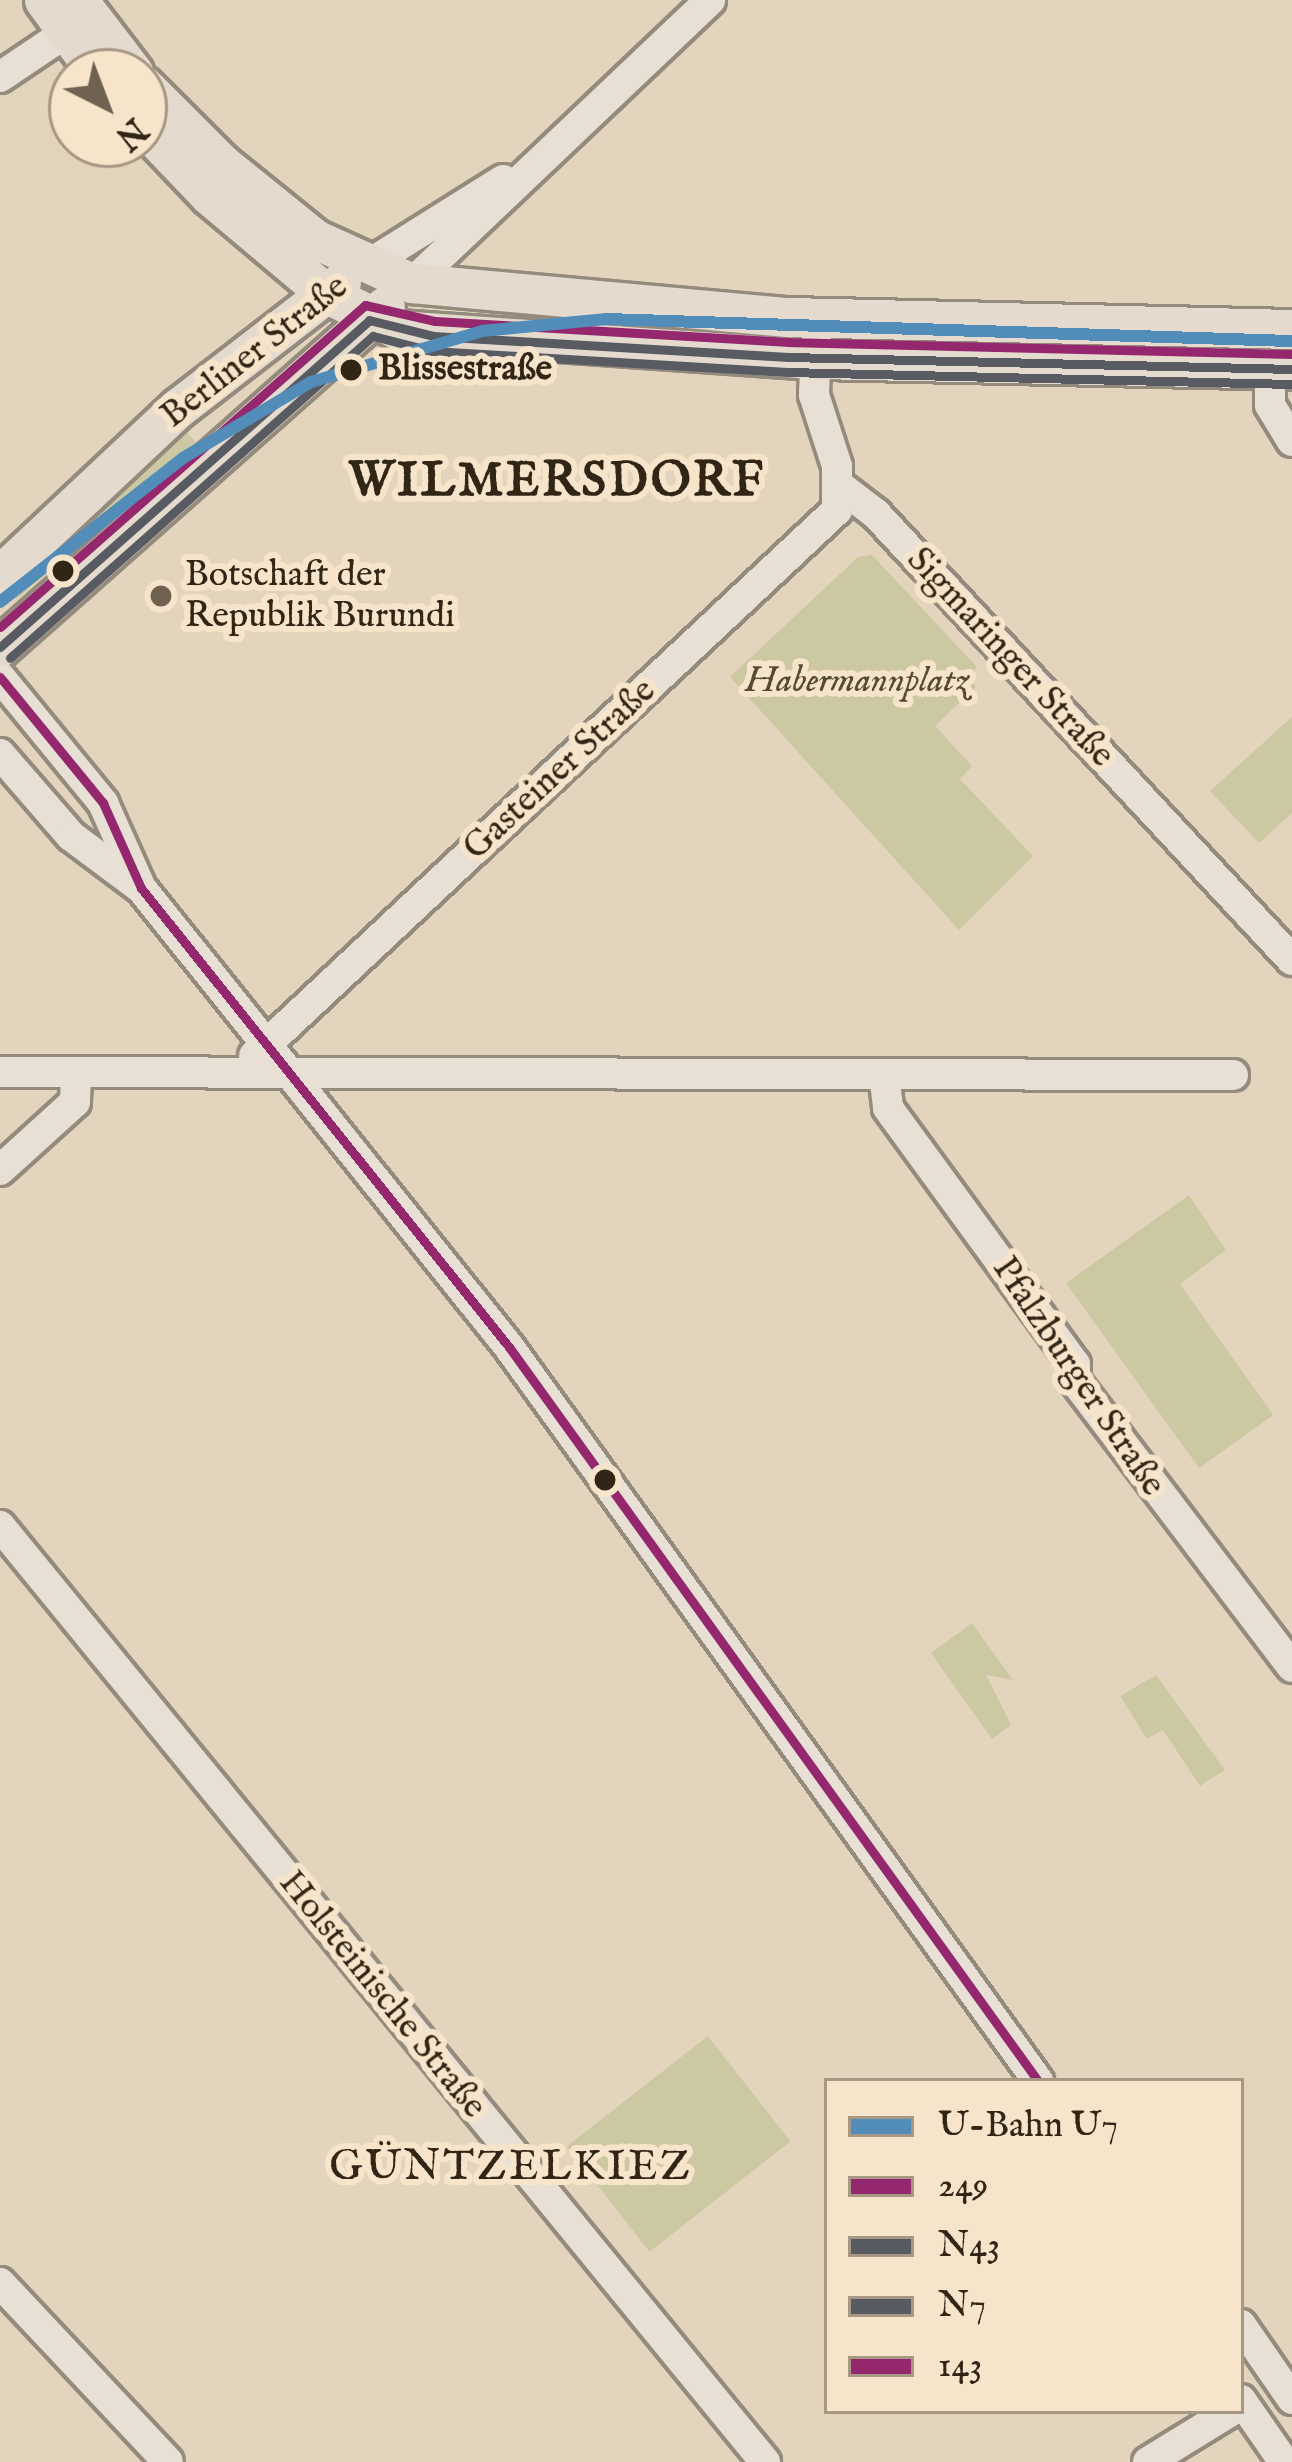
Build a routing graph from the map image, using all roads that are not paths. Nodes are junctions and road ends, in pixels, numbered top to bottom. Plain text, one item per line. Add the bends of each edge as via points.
1 (710, 0) edge
2 (63, 11) edge
3 (84, 48) edge
4 (105, 48) edge
5 (0, 76) edge
6 (168, 109) edge
7 (168, 152) edge
8 (534, 161) junction
9 (366, 266) junction
10 (412, 283) junction
11 (324, 292) junction
12 (817, 318) junction
13 (368, 320) junction
14 (1292, 329) edge
15 (816, 358) junction
16 (1281, 369) edge
17 (1292, 441) edge
18 (841, 488) junction
19 (0, 574) edge
20 (0, 647) edge
21 (0, 677) edge
22 (0, 754) edge
23 (141, 888) junction
24 (1292, 960) edge
25 (267, 1045) junction
26 (0, 1072) edge
27 (236, 1072) junction
28 (289, 1072) junction
29 (76, 1074) junction
30 (884, 1075) junction
31 (1233, 1075) dead end
32 (0, 1169) edge
33 (0, 1526) edge
34 (1292, 1667) edge
35 (1036, 2078) edge
36 (0, 2283) edge
37 (1244, 2329) edge
38 (1288, 2384) edge
39 (1244, 2403) edge
40 (1244, 2411) edge
41 (1225, 2414) edge
42 (168, 2462) edge
43 (765, 2462) edge
44 (1148, 2462) edge
45 (1284, 2462) edge

1 - 8 street, Berliner Straße
2 - 3 main road
2 - 4 main road
2 - 5 street
6 - 9 main road via 268,203
7 - 11 main road
8 - 9 street, Berliner Straße
8 - 10 street, Berliner Straße
9 - 10 main road
9 - 11 main road, Berliner Straße
10 - 12 main road
10 - 13 main road, Berliner Straße
11 - 13 main road
11 - 19 main road, Berliner Straße via 178,408
12 - 14 main road
12 - 15 street
13 - 15 main road via 434,335
13 - 20 main road, Berliner Straße
15 - 16 main road
15 - 18 street via 814,395
16 - 17 street via 1273,416
18 - 24 street, Sigmaringer Straße via 876,514
18 - 25 street, Gasteiner Straße via 837,510
21 - 23 street via 103,803
22 - 23 street via 71,836
23 - 25 street
25 - 27 street, Gasteiner Straße
25 - 28 street
26 - 29 street
27 - 28 street
27 - 29 street
28 - 30 street
28 - 35 street via 508,1347
29 - 32 street via 75,1102
30 - 31 street
30 - 34 street, Pfalzburger Straße via 888,1108 1075,1364 1076,1381
33 - 43 street, Holsteinische Straße
36 - 42 street
37 - 38 street
38 - 39 street
40 - 45 street
41 - 44 street

